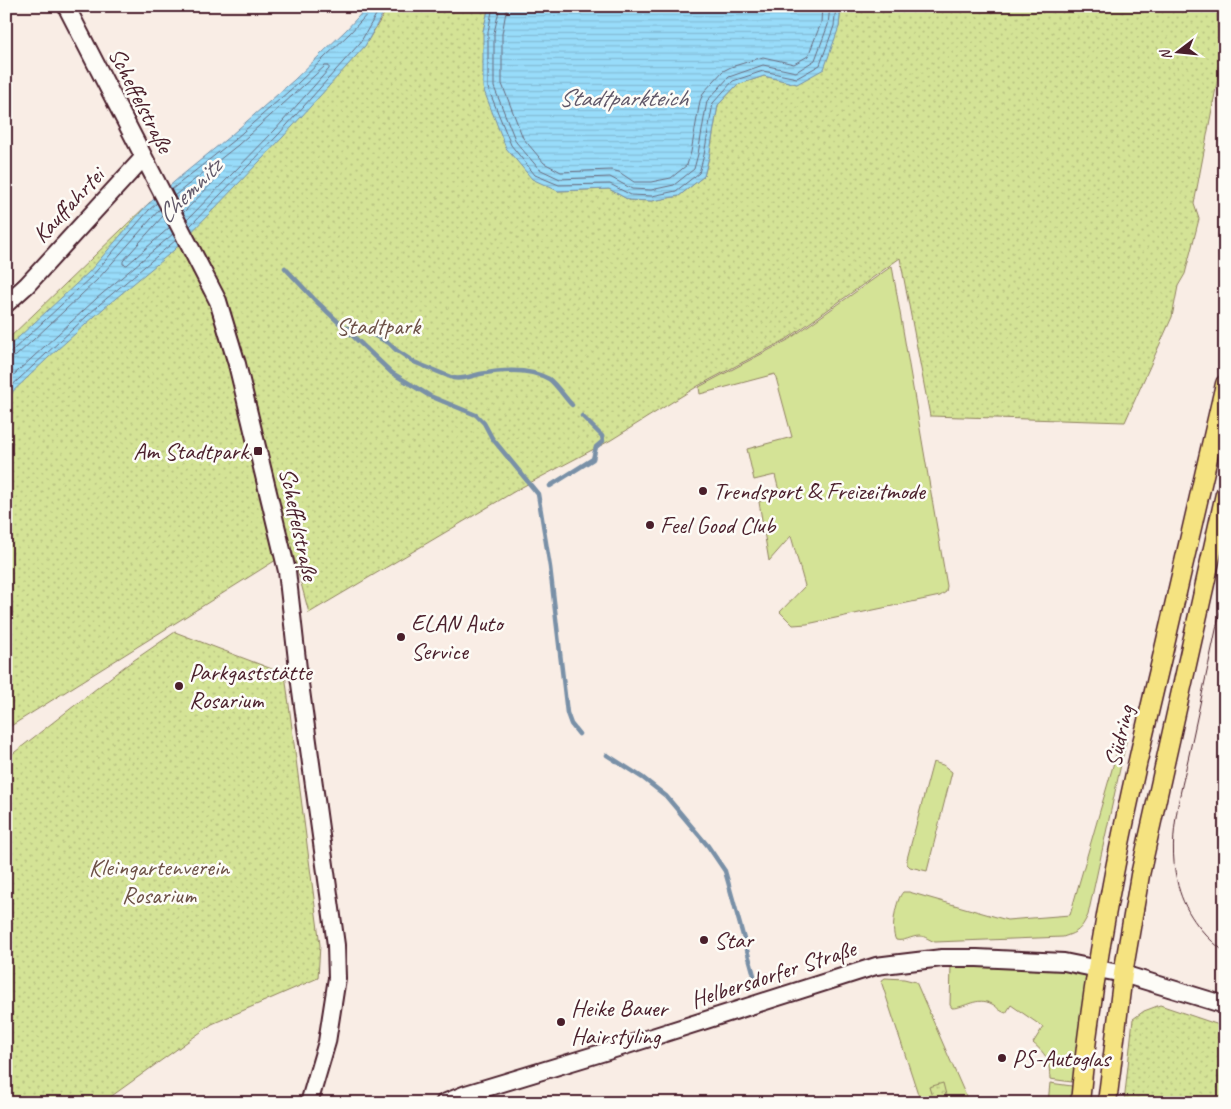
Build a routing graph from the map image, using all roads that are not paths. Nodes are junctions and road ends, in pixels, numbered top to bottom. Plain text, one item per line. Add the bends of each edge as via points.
1 (66, 6) edge
2 (143, 158) junction
3 (6, 304) edge
4 (1225, 384) edge
5 (1225, 494) edge
6 (1096, 968) junction
7 (1123, 974) junction
8 (1225, 1005) edge
9 (313, 1098) edge
10 (444, 1103) edge
11 (1080, 1103) edge
12 (1107, 1103) edge

1 - 2 main road, Scheffelstraße
2 - 3 main road, Kauffahrtei
2 - 9 main road, Scheffelstraße via 218,301 237,364 287,571 336,944 336,978 327,1042
4 - 6 main road, Südring via 1127,808
5 - 7 main road via 1140,875
6 - 7 main road, Helbersdorfer Straße
6 - 10 main road, Helbersdorfer Straße via 1064,962 976,958 942,958 876,966
6 - 11 main road, Südring
7 - 8 main road, Helbersdorfer Straße
7 - 12 main road

